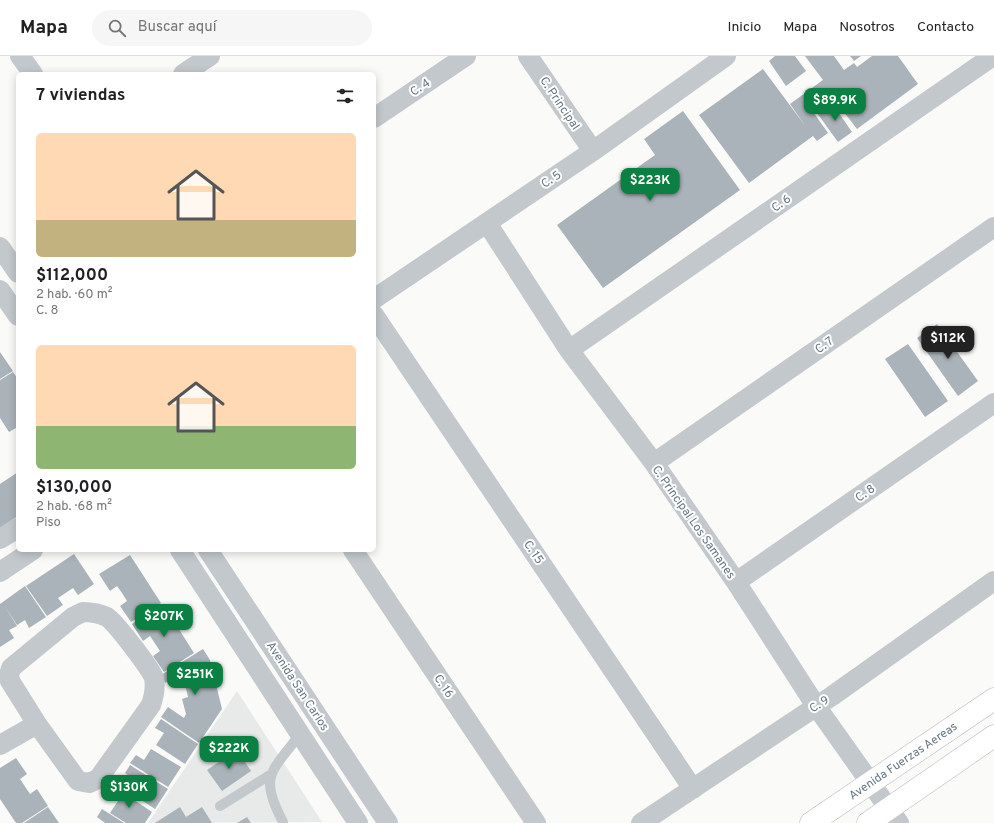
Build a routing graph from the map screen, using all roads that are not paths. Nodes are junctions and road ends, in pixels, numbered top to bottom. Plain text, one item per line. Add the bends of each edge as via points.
1 (20, 56) edge
2 (210, 56) edge
3 (466, 56) edge
4 (528, 56) edge
5 (993, 56) edge
6 (719, 58) edge
7 (32, 72) edge
8 (186, 72) edge
9 (376, 117) edge
10 (593, 151) junction
11 (487, 222) junction
12 (994, 227) edge
13 (0, 247) edge
14 (16, 270) edge
15 (0, 290) edge
16 (376, 299) edge
17 (16, 313) edge
18 (376, 318) edge
19 (570, 350) junction
20 (994, 403) edge
21 (654, 464) junction
22 (16, 529) edge
23 (0, 539) edge
24 (30, 552) edge
25 (181, 552) edge
26 (209, 552) edge
27 (354, 552) edge
28 (0, 572) edge
29 (994, 581) edge
30 (736, 582) junction
31 (994, 699) edge
32 (816, 706) junction
33 (37, 724) junction
34 (300, 734) junction
35 (994, 736) edge
36 (0, 746) edge
37 (270, 776) junction
38 (870, 781) junction
39 (693, 789) junction
40 (220, 806) dead end
41 (894, 816) edge
42 (283, 822) dead end
43 (358, 823) edge
44 (388, 823) edge
45 (536, 823) edge
46 (641, 823) edge
47 (811, 823) edge
48 (868, 823) edge

1 - 7 street
2 - 8 street
3 - 9 street, C. 4
4 - 10 street, C. Principal
5 - 19 street, C. 6
6 - 10 street, C. 5
10 - 11 street, C. 5
11 - 16 street, C. 5
11 - 19 street, C. Principal Los Samanes
12 - 21 street, C. 7
13 - 14 street
15 - 17 street
18 - 39 street, C. 15
19 - 21 street, C. Principal Los Samanes
20 - 30 street, C. 8
21 - 30 street, C. Principal Los Samanes
22 - 23 street
24 - 28 street
25 - 34 street, Avenida San Carlos
26 - 44 street, Avenida San Carlos
27 - 45 street, C. 16
29 - 32 street, C. 9
30 - 32 street, C. Principal Los Samanes
31 - 38 street, Avenida Fuerzas Aereas
32 - 38 street, C. Principal Los Samanes
32 - 39 street, C. 9
33 - 33 street via 78,781 89,783 98,779 151,705 156,692 154,677 116,625 107,617 83,612 73,617 11,668 10,681
33 - 36 street
34 - 37 lane
34 - 43 street, Avenida San Carlos
35 - 41 street
37 - 40 lane
37 - 42 lane via 269,789
38 - 41 street, C. Principal Los Samanes
38 - 47 street, Avenida Fuerzas Aereas
39 - 46 street, C. 9
41 - 48 street

